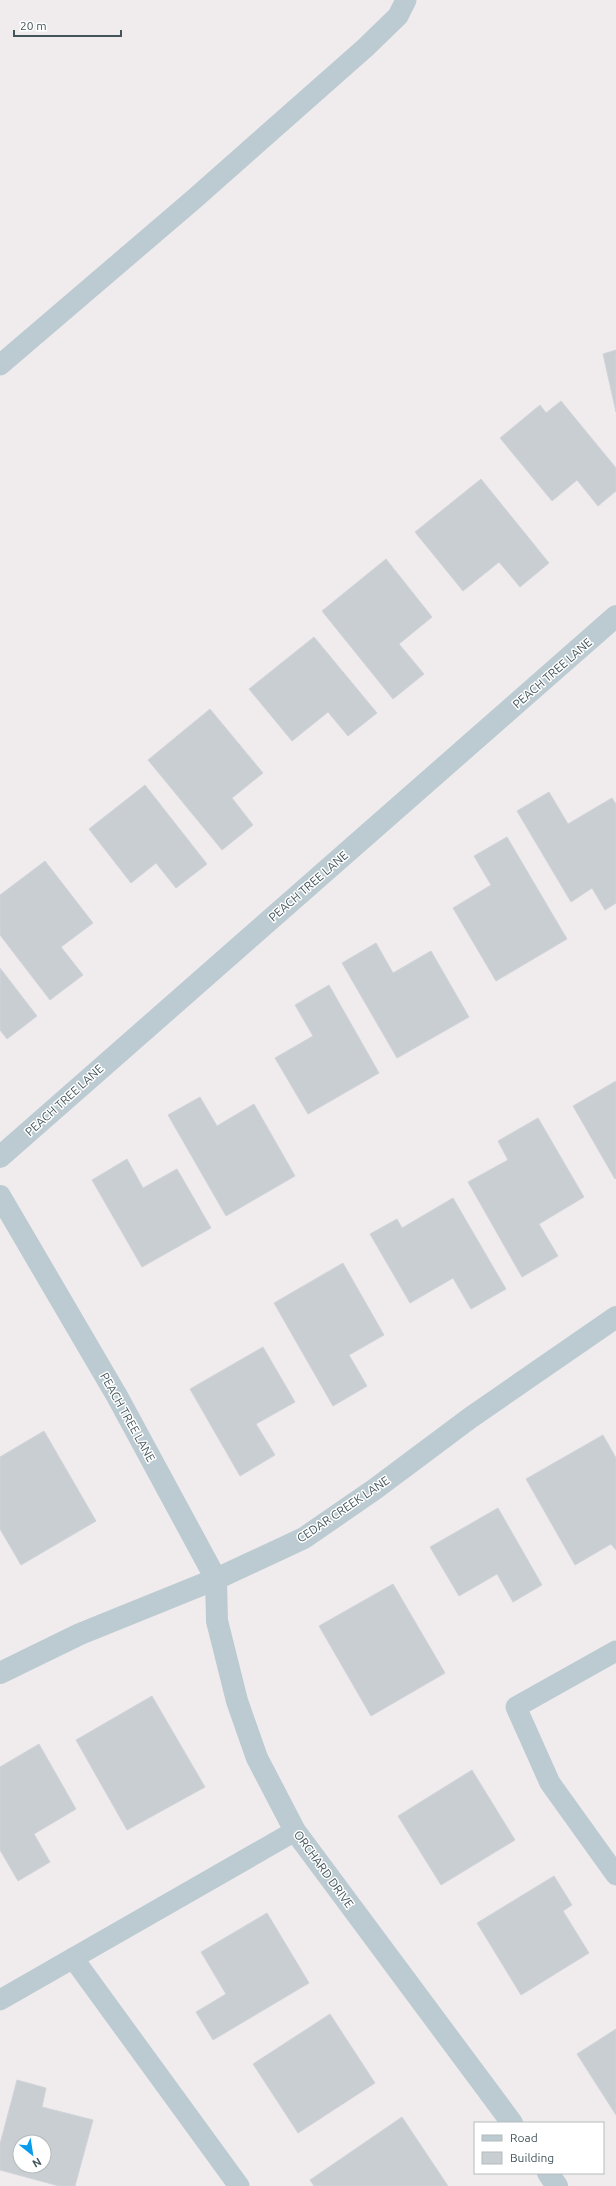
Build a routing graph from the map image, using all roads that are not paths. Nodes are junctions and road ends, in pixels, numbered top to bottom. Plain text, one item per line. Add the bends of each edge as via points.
1 (406, 0) edge
2 (0, 365) edge
3 (616, 616) edge
4 (0, 1157) edge
5 (0, 1196) edge
6 (616, 1317) edge
7 (216, 1579) junction
8 (616, 1651) edge
9 (0, 1673) edge
10 (295, 1831) junction
11 (616, 1875) edge
12 (74, 1958) junction
13 (0, 2000) edge
14 (511, 2122) edge
15 (549, 2174) edge
16 (239, 2186) edge
17 (557, 2186) edge

1 - 2 lane via 398,16 365,48
3 - 4 street, PEACH TREE LANE
5 - 7 street, PEACH TREE LANE via 117,1396
6 - 7 street, CEDAR CREEK LANE via 304,1538
7 - 9 street, CEDAR CREEK LANE via 80,1634
7 - 10 street, ORCHARD DRIVE via 218,1621 236,1701 257,1758
8 - 11 lane via 516,1707 550,1783
10 - 12 lane
10 - 14 street, ORCHARD DRIVE
12 - 13 lane
12 - 16 lane
15 - 17 street

